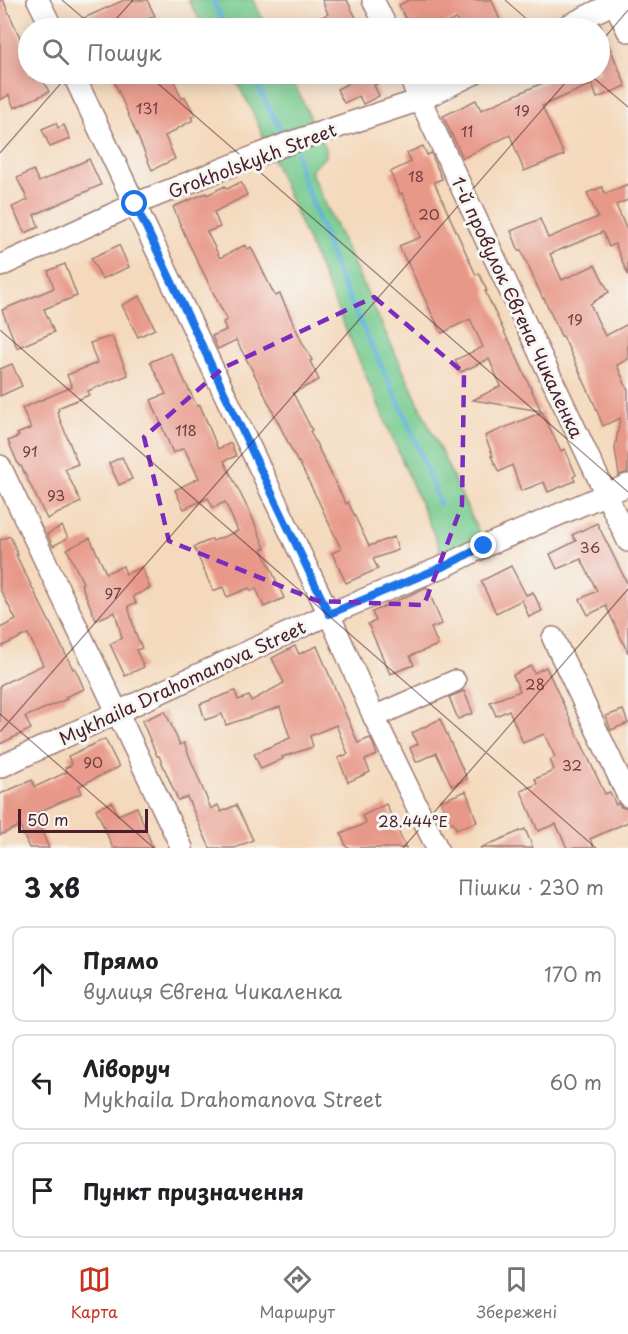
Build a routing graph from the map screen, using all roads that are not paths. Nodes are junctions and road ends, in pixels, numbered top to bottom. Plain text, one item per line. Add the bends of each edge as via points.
1 (38, 0) edge
2 (373, 0) edge
3 (616, 1) edge
4 (47, 18) edge
5 (382, 18) edge
6 (583, 18) edge
7 (628, 32) edge
8 (78, 84) edge
9 (413, 84) edge
10 (453, 84) edge
11 (420, 100) junction
12 (135, 204) junction
13 (0, 266) edge
14 (0, 466) edge
15 (628, 484) edge
16 (605, 494) junction
17 (628, 541) edge
18 (329, 614) junction
19 (553, 638) dead end
20 (455, 681) dead end
21 (117, 712) junction
22 (374, 717) junction
23 (0, 767) edge
24 (628, 796) edge
25 (182, 848) edge
26 (437, 848) edge

1 - 4 street
2 - 5 street
3 - 6 street
3 - 7 street
8 - 12 street
9 - 11 street, 1-й провулок Євгена Чикаленка
10 - 11 street, Grokholskykh Street
11 - 12 street, Grokholskykh Street via 286,144
11 - 16 street, 1-й провулок Євгена Чикаленка
12 - 13 street, Grokholskykh Street
12 - 18 street
14 - 21 street
15 - 16 street, Mykhaila Drahomanova Street
16 - 17 street, 1-й провулок Євгена Чикаленка
16 - 18 street, Mykhaila Drahomanova Street
18 - 21 street, Mykhaila Drahomanova Street
18 - 22 street
19 - 24 street
20 - 22 street
21 - 23 street, Mykhaila Drahomanova Street
21 - 25 street
22 - 26 street

